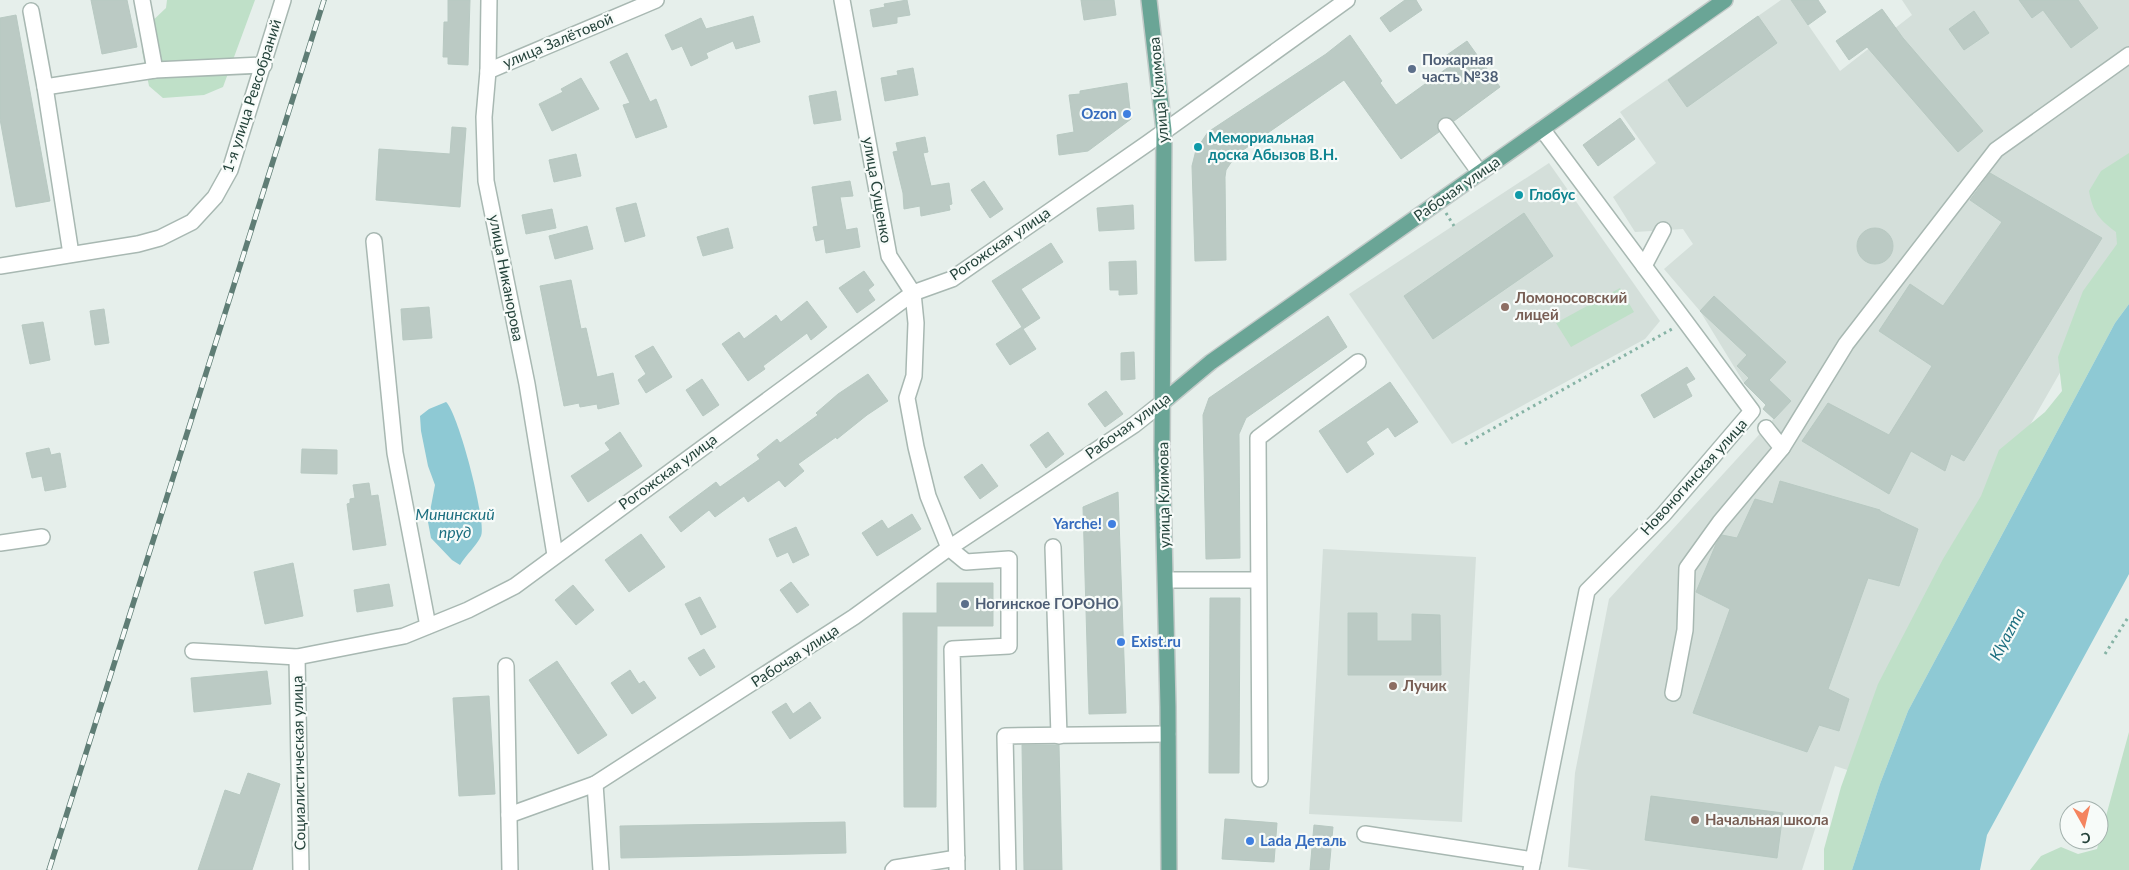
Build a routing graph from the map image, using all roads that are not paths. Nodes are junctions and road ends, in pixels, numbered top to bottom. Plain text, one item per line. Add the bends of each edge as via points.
1 (142, 0) edge
2 (283, 0) edge
3 (489, 0) edge
4 (656, 0) edge
5 (842, 0) edge
6 (1149, 0) edge
7 (1347, 0) edge
8 (1726, 0) edge
9 (31, 11) dead end
10 (2129, 55) edge
11 (264, 65) junction
12 (155, 70) junction
13 (488, 71) junction
14 (45, 87) junction
15 (1446, 126) dead end
16 (1542, 129) junction
17 (1164, 130) junction
18 (1480, 172) junction
19 (1663, 230) dead end
20 (374, 241) dead end
21 (71, 254) junction
22 (0, 266) edge
23 (1644, 266) junction
24 (912, 293) junction
25 (1358, 362) dead end
26 (1163, 402) junction
27 (1766, 428) dead end
28 (1782, 448) junction
29 (42, 537) dead end
30 (0, 543) edge
31 (1053, 547) dead end
32 (949, 548) junction
33 (555, 555) junction
34 (1166, 580) junction
35 (1258, 580) junction
36 (428, 626) junction
37 (193, 651) dead end
38 (296, 657) junction
39 (506, 666) dead end
40 (1674, 693) dead end
41 (1168, 734) junction
42 (1059, 736) junction
43 (1260, 779) dead end
44 (595, 784) junction
45 (509, 816) junction
46 (1365, 834) dead end
47 (957, 864) edge
48 (1532, 865) edge
49 (301, 870) edge
50 (510, 870) edge
51 (601, 870) edge
52 (892, 870) edge
53 (1008, 870) edge
54 (1169, 870) edge

1 - 12 street
2 - 11 street, 1-я улица Ревсобраний
3 - 13 street, улица Никанорова
4 - 13 street, улица Залётовой
5 - 24 street, улица Сущенко via 889,256
6 - 17 main road, улица Климова
7 - 17 street, Рогожская улица
8 - 16 main road, Рабочая улица
9 - 14 street
10 - 28 street via 1996,150 1846,344
11 - 12 street
11 - 21 street, 1-я улица Ревсобраний via 233,162 215,197 192,222 160,238 138,244
12 - 14 street
13 - 33 street, улица Никанорова via 484,117 486,181 527,384
14 - 21 street
15 - 18 street
16 - 18 main road, Рабочая улица
16 - 23 street, Новоногинская улица
17 - 24 street, Рогожская улица via 952,279
17 - 26 main road, улица Климова
18 - 26 main road, Рабочая улица via 1211,362
19 - 23 street
20 - 36 street via 395,453
21 - 22 street, 1-я улица Ревсобраний
23 - 48 street, Новоногинская улица via 1752,411 1663,515 1587,591
24 - 32 street, улица Сущенко via 916,323 914,376 906,398 928,496
24 - 33 street, Рогожская улица
25 - 35 street via 1258,438
26 - 32 street, Рабочая улица via 1134,425
26 - 34 main road, улица Климова
27 - 28 street
28 - 40 street via 1720,522 1687,568 1685,630
29 - 30 street
31 - 42 street
32 - 44 street, Рабочая улица via 837,628
32 - 47 street via 966,562 1009,559 1009,646 952,649
33 - 36 street, Рогожская улица via 515,586
34 - 35 street
34 - 41 main road, улица Климова
35 - 43 street
36 - 38 street, Рогожская улица via 404,636
37 - 38 street, Рогожская улица
38 - 49 street, Социалистическая улица
39 - 45 street
41 - 42 street
41 - 54 main road, улица Климова
42 - 53 street via 1005,736
44 - 45 street, Рабочая улица
44 - 51 street
45 - 50 street
46 - 48 street
47 - 52 street

